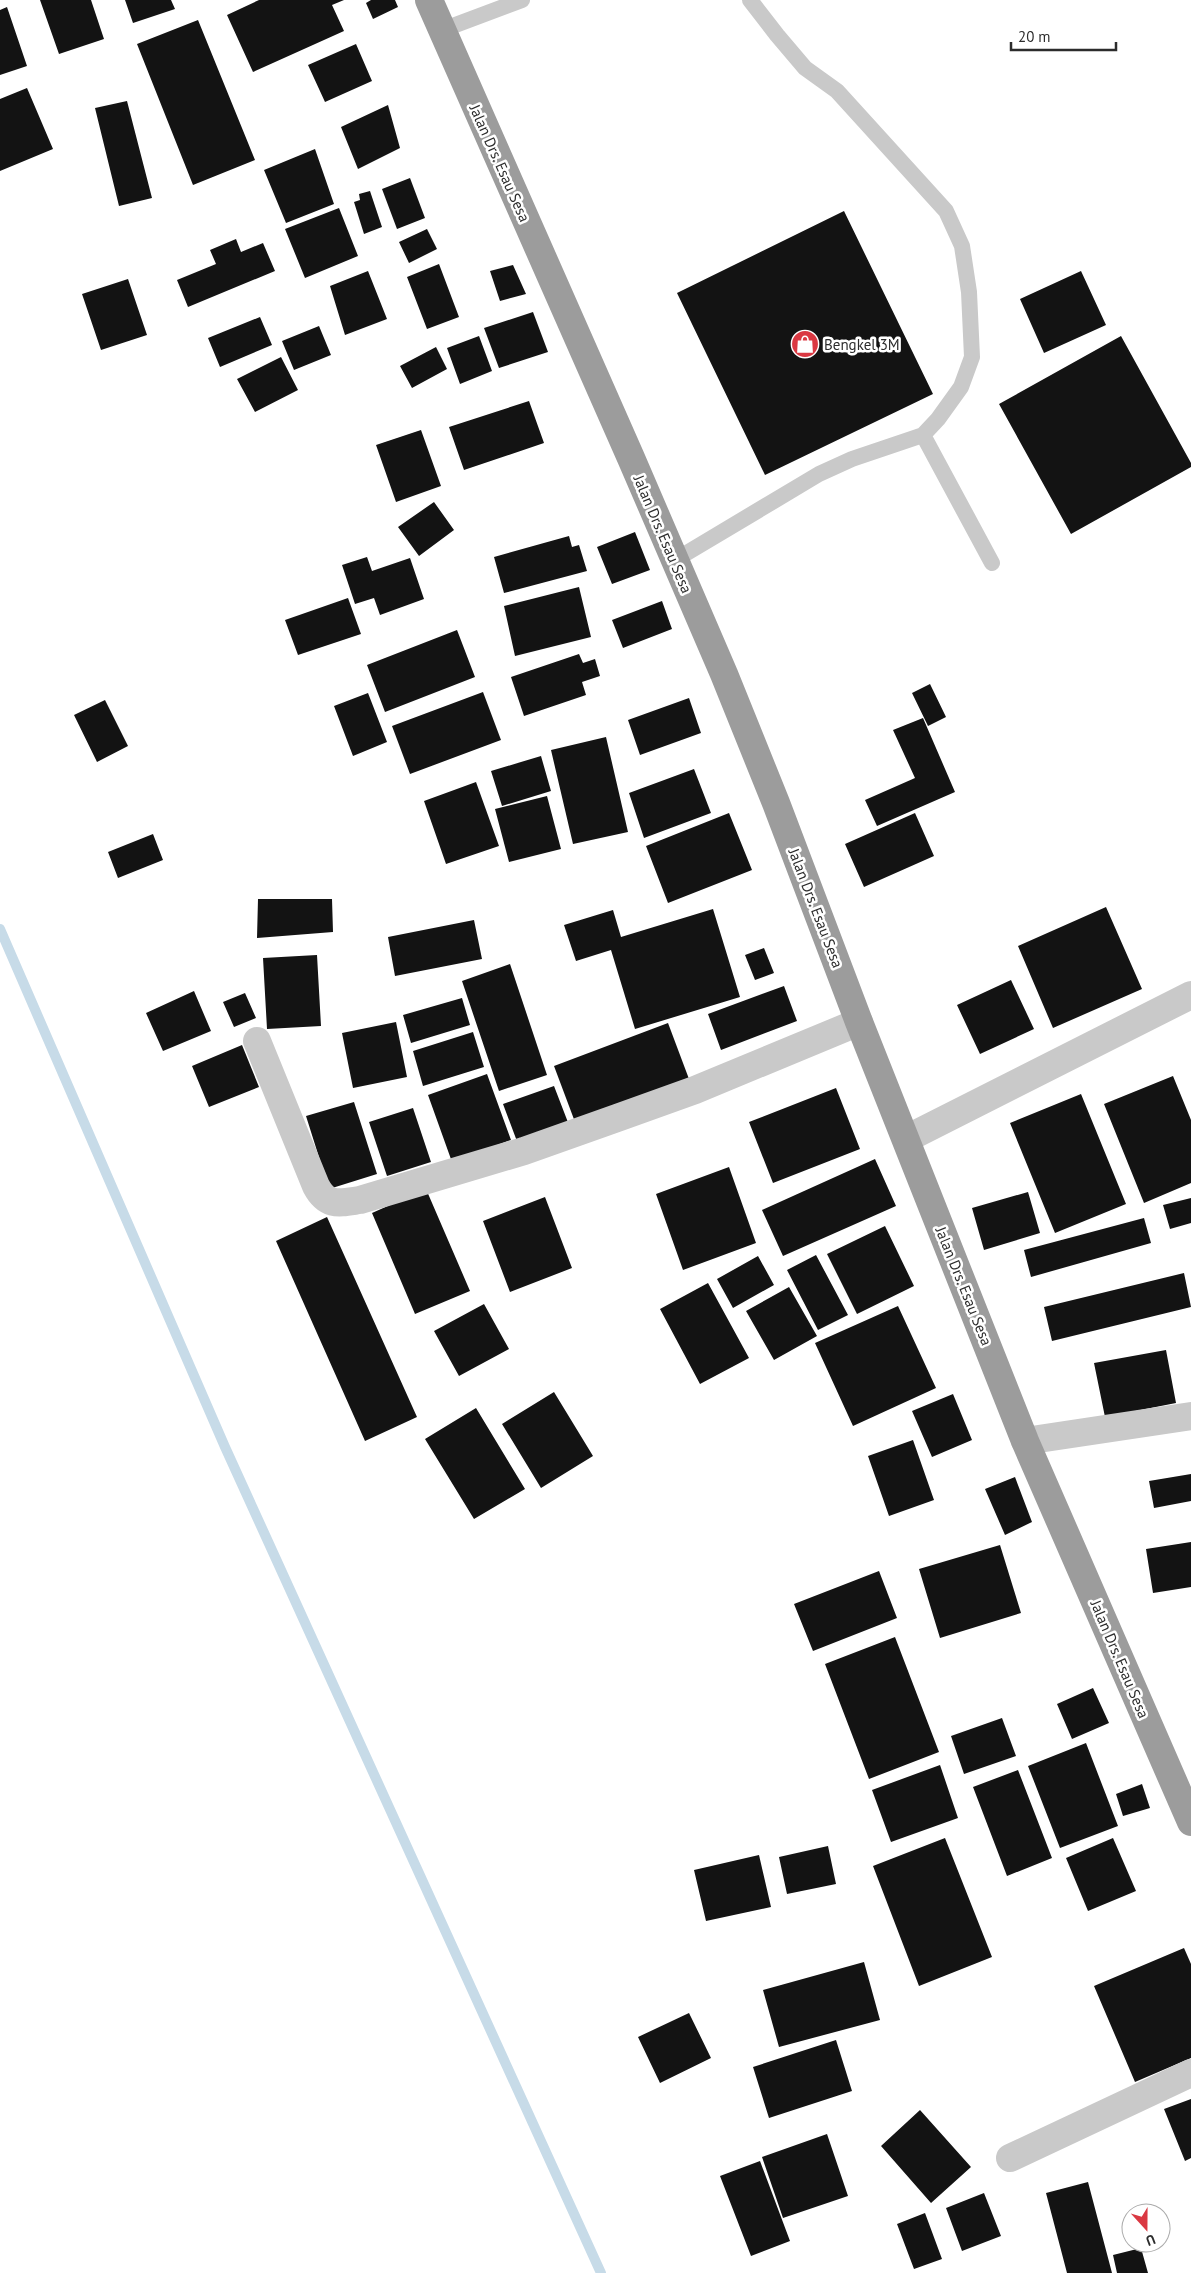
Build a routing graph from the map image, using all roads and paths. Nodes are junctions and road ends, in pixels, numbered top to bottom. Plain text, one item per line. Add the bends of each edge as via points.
1 (429, 0) edge
2 (522, 0) edge
3 (750, 0) edge
4 (442, 30) junction
5 (923, 435) junction
6 (675, 560) junction
7 (992, 563) dead end
8 (1191, 995) edge
9 (859, 1022) junction
10 (257, 1041) dead end
11 (906, 1139) junction
12 (1191, 1416) edge
13 (1025, 1441) junction
14 (1191, 1822) edge
15 (1191, 2073) edge
16 (1010, 2158) dead end

1 - 4 highway, Jalan Drs. Esau Sesa
2 - 4 lane
3 - 5 lane via 805,68 837,91 946,211 962,246 969,292 972,357 961,387
4 - 6 highway, Jalan Drs. Esau Sesa
5 - 6 lane via 852,459 820,474
5 - 7 lane
6 - 9 highway, Jalan Drs. Esau Sesa via 776,803
8 - 11 street
9 - 10 street via 695,1090 524,1151 360,1200 338,1203 326,1200 316,1186
9 - 11 highway, Jalan Drs. Esau Sesa
11 - 13 highway, Jalan Drs. Esau Sesa
12 - 13 street
13 - 14 highway, Jalan Drs. Esau Sesa
15 - 16 street

